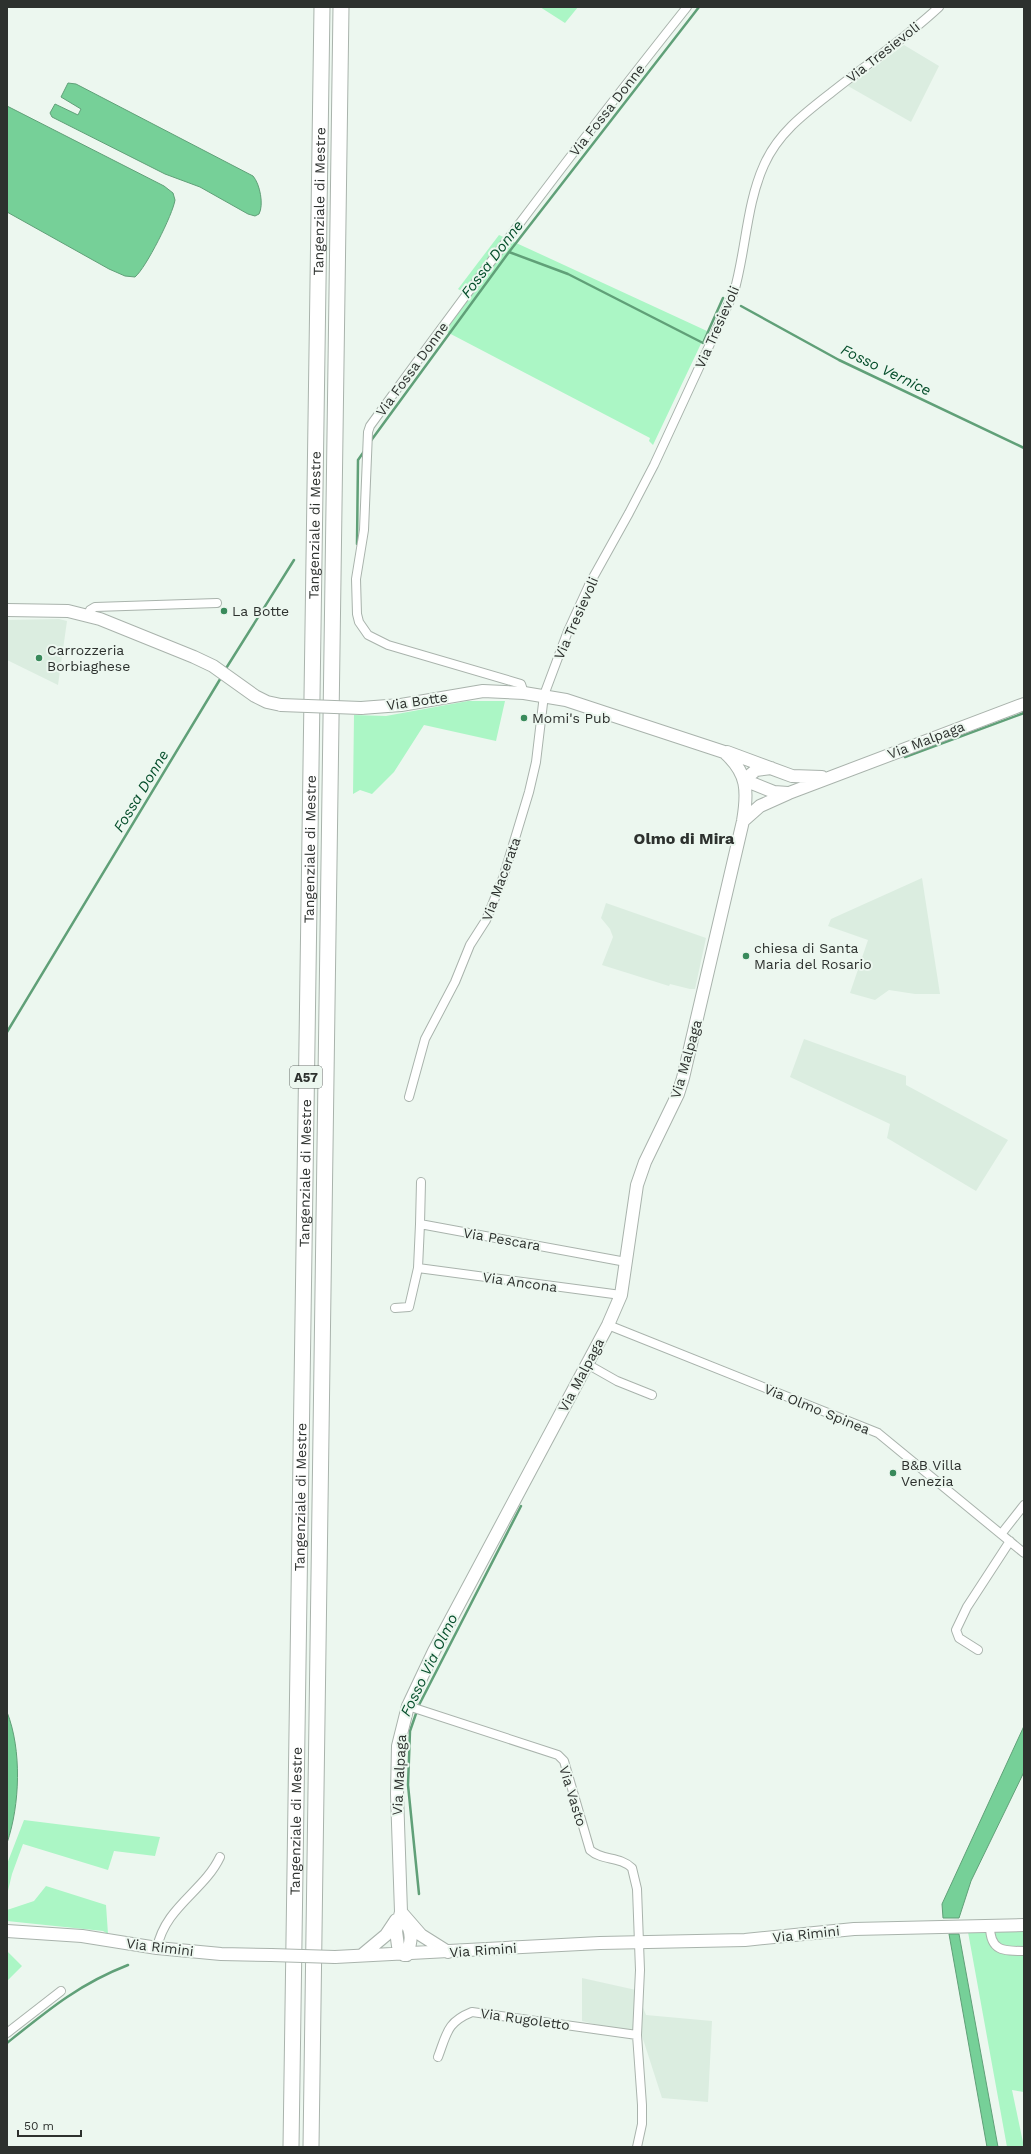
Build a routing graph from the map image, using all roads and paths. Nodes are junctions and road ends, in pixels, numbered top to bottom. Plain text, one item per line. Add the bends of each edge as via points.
1 (322, 7) edge
2 (341, 7) edge
3 (687, 7) edge
4 (939, 7) edge
5 (217, 603) dead end
6 (7, 610) edge
7 (88, 615) junction
8 (524, 693) junction
9 (544, 695) junction
10 (1024, 704) edge
11 (724, 752) junction
12 (772, 768) junction
13 (829, 777) junction
14 (744, 780) junction
15 (789, 793) junction
16 (743, 821) junction
17 (410, 1097) dead end
18 (421, 1182) dead end
19 (420, 1224) junction
20 (626, 1262) junction
21 (418, 1268) junction
22 (621, 1295) junction
23 (395, 1308) dead end
24 (608, 1325) junction
25 (587, 1364) junction
26 (652, 1395) dead end
27 (1024, 1504) edge
28 (1002, 1533) junction
29 (1010, 1540) junction
30 (1024, 1553) edge
31 (978, 1650) dead end
32 (414, 1708) junction
33 (220, 1856) dead end
34 (400, 1912) junction
35 (1024, 1925) edge
36 (990, 1926) junction
37 (7, 1931) edge
38 (639, 1941) junction
39 (157, 1948) junction
40 (1024, 1951) edge
41 (448, 1952) junction
42 (406, 1955) junction
43 (362, 1956) junction
44 (61, 1991) dead end
45 (7, 2033) edge
46 (637, 2035) junction
47 (438, 2057) dead end
48 (291, 2147) edge
49 (311, 2147) edge
50 (637, 2147) edge

1 - 48 highway, Tangenziale di Mestre / A57
2 - 49 highway, Tangenziale di Mestre / A57
3 - 8 street, Via Fossa Donne via 450,316 370,426 366,439 368,460 363,542 356,579 357,614 362,627 368,635 388,645 521,684
4 - 9 street, Via Tresievoli via 806,112 776,142 769,154 754,197 741,269 734,292 647,478 590,583 568,631
5 - 7 street via 95,607
6 - 7 street, Via Botte via 68,611
7 - 8 street, Via Botte, bridge via 164,644 223,673 266,702 281,705 361,708 401,705 483,691
8 - 9 street, Via Botte
9 - 11 street, Via Botte
9 - 17 street, Via Macerata via 530,792 503,878 486,920 470,945 425,1039
10 - 13 street, Via Malpaga
11 - 12 street, Via Malpaga
11 - 14 street, Via Botte via 740,769
12 - 13 street, Via Malpaga via 801,778
12 - 14 street via 756,770
13 - 15 street, Via Malpaga
14 - 15 street, Via Malpaga via 774,792
14 - 16 street, Via Malpaga via 746,792
15 - 16 street, Via Malpaga via 760,806
16 - 20 street, Via Malpaga via 683,1078 637,1185
18 - 19 street
19 - 20 street, Via Pescara
19 - 21 street
20 - 22 street, Via Malpaga
21 - 22 street, Via Ancona
21 - 23 street via 409,1307
22 - 24 street, Via Malpaga
24 - 25 street, Via Malpaga
24 - 28 street, Via Olmo Spinea via 878,1433
25 - 26 street via 617,1381
25 - 32 street, Via Malpaga via 434,1651
27 - 28 street
28 - 29 street, Via Olmo Spinea
29 - 30 street, Via Olmo Spinea
29 - 31 street via 967,1607 956,1630 959,1638
32 - 34 street, Via Malpaga via 398,1746
32 - 38 street, Via Vasto via 558,1755 564,1762 590,1850 595,1855 621,1860 632,1868 637,1889
33 - 39 street via 214,1870 171,1916 160,1935
34 - 41 street via 421,1935
34 - 42 street, Via Malpaga via 396,1937 398,1946
34 - 43 street via 386,1935
35 - 36 street, Via Rimini
36 - 38 street, Via Rimini via 854,1929 745,1940
36 - 40 street via 990,1938 997,1947
37 - 39 street, Via Rimini via 82,1936
38 - 41 street, Via Rimini
38 - 46 street
39 - 43 street, Via Rimini, bridge via 221,1954
41 - 42 street, Via Rimini
42 - 43 street, Via Rimini
44 - 45 street
46 - 47 street, Via Rugoletto via 472,2012 457,2018 448,2029
46 - 50 street via 642,2124

